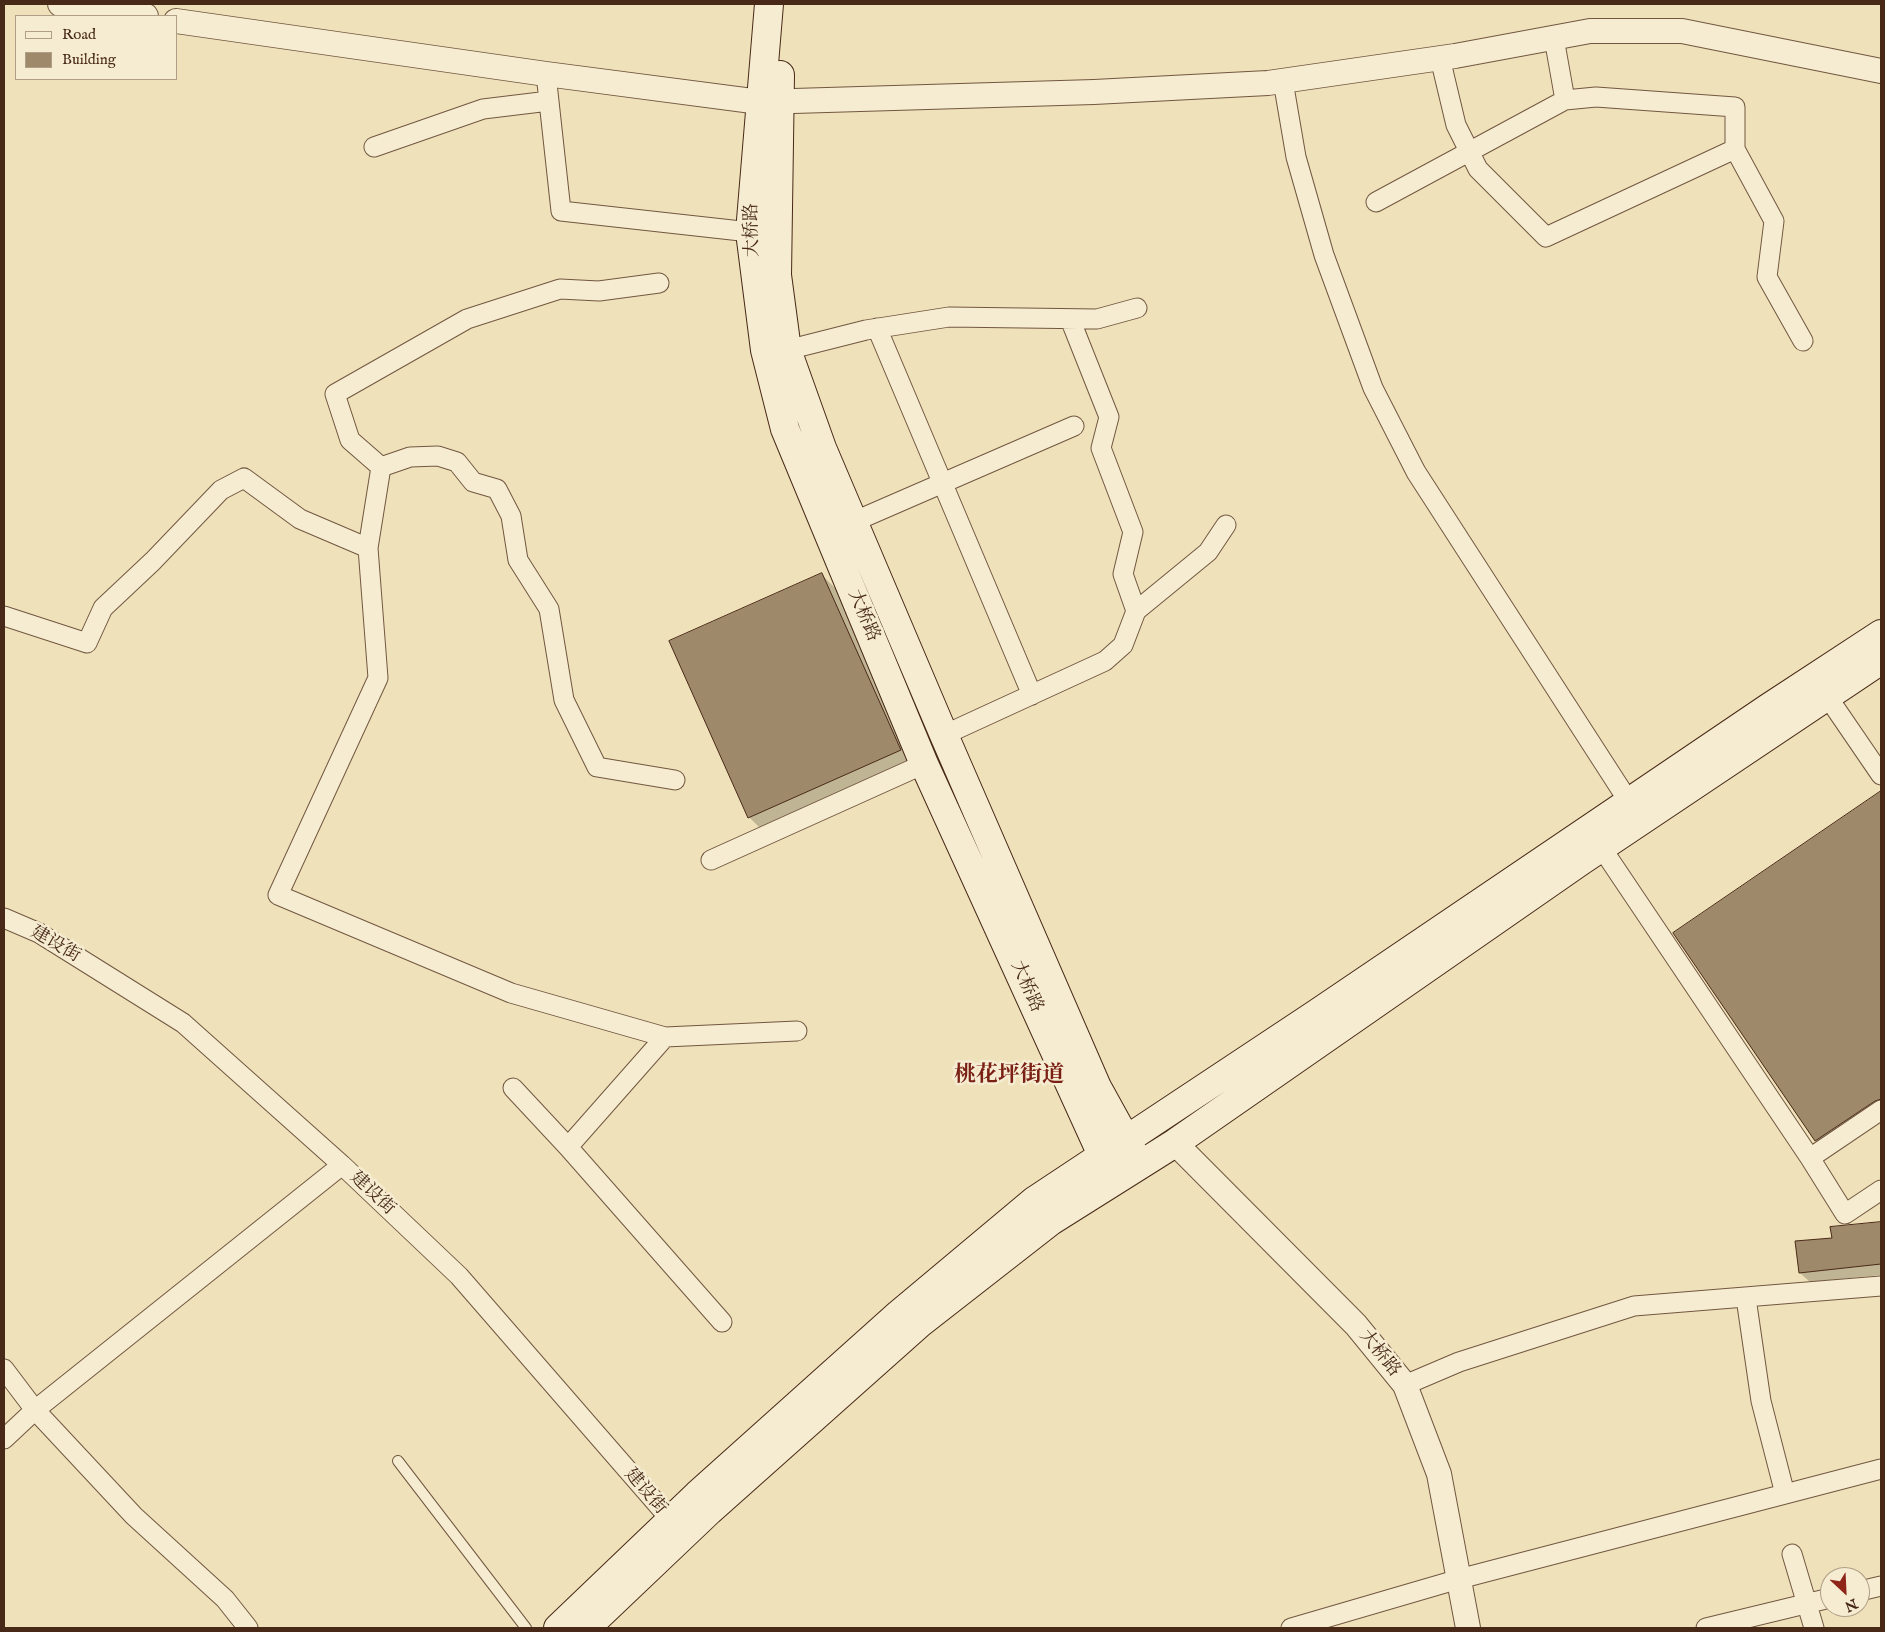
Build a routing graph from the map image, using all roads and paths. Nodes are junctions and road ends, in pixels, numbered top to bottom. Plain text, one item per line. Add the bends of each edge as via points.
1 (60, 4) edge
2 (776, 10) edge
3 (139, 15) edge
4 (178, 21) edge
5 (1554, 38) junction
6 (1440, 58) junction
7 (1881, 70) edge
8 (546, 74) junction
9 (1283, 81) junction
10 (1565, 100) junction
11 (549, 101) junction
12 (769, 102) junction
13 (374, 147) dead end
14 (1736, 149) junction
15 (1468, 151) junction
16 (1376, 202) dead end
17 (750, 232) junction
18 (659, 283) dead end
19 (1137, 308) dead end
20 (1070, 319) junction
21 (877, 328) junction
22 (1803, 342) dead end
23 (787, 350) junction
24 (1074, 426) dead end
25 (381, 467) junction
26 (943, 483) junction
27 (853, 522) junction
28 (1226, 525) dead end
29 (368, 548) junction
30 (1136, 611) junction
31 (4, 616) edge
32 (1881, 634) edge
33 (1881, 660) edge
34 (1032, 695) junction
35 (1827, 696) junction
36 (944, 735) junction
37 (924, 764) junction
38 (1881, 775) edge
39 (675, 780) dead end
40 (1637, 810) junction
41 (1601, 847) junction
42 (711, 860) dead end
43 (4, 918) edge
44 (796, 1031) dead end
45 (665, 1037) junction
46 (513, 1088) dead end
47 (1881, 1110) edge
48 (1125, 1140) junction
49 (1175, 1144) junction
50 (568, 1147) junction
51 (1102, 1156) junction
52 (1810, 1158) junction
53 (342, 1165) junction
54 (1141, 1165) junction
55 (1119, 1180) junction
56 (1881, 1190) edge
57 (1881, 1286) edge
58 (1746, 1298) junction
59 (722, 1322) dead end
60 (4, 1368) edge
61 (1405, 1386) junction
62 (35, 1410) junction
63 (4, 1439) edge
64 (398, 1461) dead end
65 (1881, 1469) edge
66 (1785, 1494) junction
67 (677, 1527) junction
68 (1792, 1554) dead end
69 (1459, 1579) junction
70 (1820, 1600) edge
71 (1806, 1604) junction
72 (248, 1628) edge
73 (526, 1628) edge
74 (558, 1628) edge
75 (586, 1628) edge
76 (1291, 1628) edge
77 (1468, 1628) edge
78 (1706, 1628) edge
79 (1814, 1628) edge

1 - 3 street
2 - 12 main road, 大桥路
4 - 8 street
5 - 6 street
5 - 7 street via 1590,31 1682,31
5 - 10 street
6 - 9 street
6 - 15 street via 1456,125
8 - 11 street
8 - 12 street
9 - 12 street via 1094,92
9 - 40 street via 1296,157 1324,255 1373,388 1416,472
10 - 14 street via 1596,97 1735,107
10 - 15 street
11 - 13 street via 483,109
11 - 17 street via 562,211
12 - 17 main road, 大桥路
12 - 23 main road via 777,275
14 - 15 street via 1546,237 1478,169
14 - 22 street via 1774,221 1767,277
15 - 16 street
17 - 37 main road, 大桥路 via 765,350 785,429
18 - 25 street via 599,291 560,290 467,319 335,394 350,440
19 - 20 street via 1097,319
20 - 21 street via 949,317
20 - 30 street via 1108,417 1101,448 1133,532 1123,574
21 - 23 street
21 - 26 street
23 - 27 main road
24 - 26 street
25 - 29 street
25 - 39 street via 410,457 438,456 457,462 472,482 497,489 511,516 518,560 549,609 564,700 597,767
26 - 27 street
26 - 34 street
27 - 36 main road
28 - 30 street via 1208,552
29 - 31 street via 300,519 244,478 222,490 103,608 87,643
29 - 45 street via 378,678 278,895 511,993
30 - 34 street via 1123,645 1106,661
32 - 40 main road
33 - 35 main road
34 - 36 street
35 - 38 street
35 - 40 main road
36 - 48 main road via 1097,1088
37 - 42 street
37 - 51 main road, 大桥路
40 - 41 main road
40 - 48 main road
41 - 49 main road
41 - 52 street
43 - 53 street, 建设街 via 38,933 183,1023
44 - 45 street
45 - 50 street
46 - 50 street
47 - 52 street
48 - 51 main road
48 - 54 main road
49 - 54 main road
49 - 61 street, 大桥路 via 1356,1325
50 - 59 street
51 - 55 main road, 大桥路
51 - 67 main road via 1034,1201 899,1314
52 - 56 street via 1845,1214
53 - 62 street
53 - 67 street, 建设街 via 460,1276
54 - 55 main road
55 - 67 main road via 1051,1221 919,1324
57 - 58 street
58 - 61 street via 1634,1306 1459,1362
58 - 66 street via 1760,1401
60 - 62 street
61 - 69 street, 大桥路 via 1439,1474
62 - 63 street
62 - 72 street via 134,1516 225,1599
64 - 73 lane
65 - 66 street
66 - 69 street
67 - 74 main road
67 - 75 main road
68 - 71 street
69 - 76 street
69 - 77 street, 大桥路
70 - 71 street
71 - 78 street
71 - 79 street

